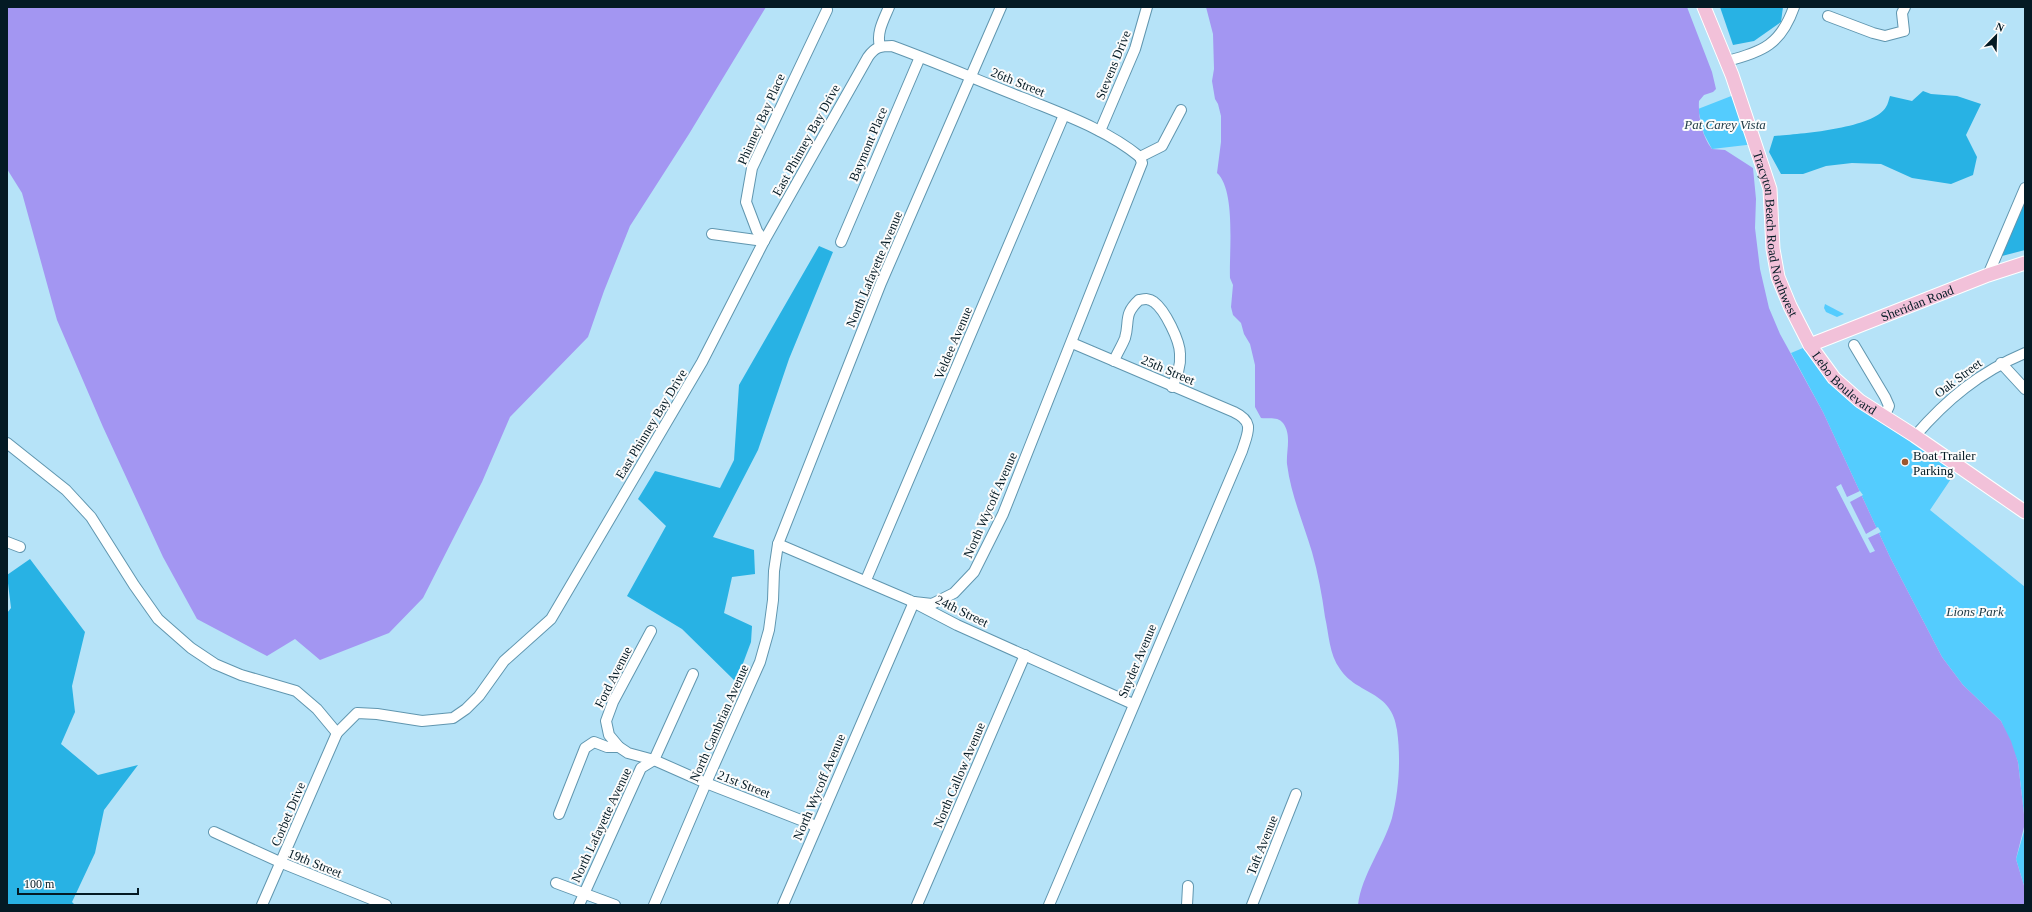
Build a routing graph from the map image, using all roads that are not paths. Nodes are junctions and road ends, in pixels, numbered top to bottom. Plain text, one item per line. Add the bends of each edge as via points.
1 (889, 7) edge
2 (1001, 7) edge
3 (1147, 7) edge
4 (1704, 7) edge
5 (1794, 7) edge
6 (1905, 7) edge
7 (827, 10) dead end
8 (1828, 16) dead end
9 (880, 46) junction
10 (920, 57) junction
11 (1727, 61) junction
12 (971, 77) junction
13 (1181, 110) dead end
14 (1064, 115) junction
15 (1100, 132) junction
16 (1140, 157) junction
17 (2025, 188) edge
18 (712, 234) dead end
19 (764, 241) junction
20 (841, 242) dead end
21 (2025, 263) edge
22 (1988, 274) junction
23 (1072, 343) junction
24 (1810, 345) junction
25 (1854, 346) dead end
26 (2025, 353) edge
27 (1114, 361) junction
28 (2001, 363) junction
29 (1172, 387) junction
30 (2025, 389) edge
31 (1884, 417) junction
32 (1249, 427) joint
33 (1915, 436) junction
34 (7, 443) edge
35 (2025, 512) edge
36 (7, 542) edge
37 (778, 544) junction
38 (20, 547) dead end
39 (866, 580) junction
40 (914, 602) junction
41 (651, 631) dead end
42 (1024, 655) junction
43 (693, 674) dead end
44 (1133, 704) junction
45 (337, 734) junction
46 (619, 747) junction
47 (654, 760) junction
48 (706, 783) junction
49 (1296, 794) dead end
50 (559, 814) dead end
51 (816, 826) junction
52 (214, 832) dead end
53 (282, 863) junction
54 (556, 883) dead end
55 (1188, 886) dead end
56 (584, 893) junction
57 (262, 905) edge
58 (386, 905) edge
59 (579, 905) edge
60 (615, 905) edge
61 (654, 905) edge
62 (783, 905) edge
63 (918, 905) edge
64 (1049, 905) edge
65 (1187, 905) edge
66 (1252, 905) edge

1 - 9 street via 880,31
2 - 12 street, North Lafayette Avenue
3 - 15 street, Stevens Drive via 1135,49
4 - 11 main road, Tracyton Beach Road Northwest
5 - 11 street via 1789,22 1774,43 1749,56
6 - 8 street via 1902,12 1904,31 1885,36 1873,34
7 - 19 street, Phinney Bay Place via 752,168 746,202 757,232
9 - 10 street, 26th Street via 892,46
9 - 19 street, East Phinney Bay Drive via 874,48 868,57
10 - 12 street, 26th Street
10 - 20 street, Baymont Place
11 - 24 main road, Tracyton Beach Road Northwest via 1770,190 1773,248 1778,277
12 - 14 street, 26th Street
12 - 37 street, North Lafayette Avenue via 881,283
13 - 16 street via 1162,146
14 - 15 street, 26th Street
14 - 39 street, Veldee Avenue
15 - 16 street, 26th Street via 1130,148
16 - 23 street, North Wycoff Avenue via 1142,162
17 - 22 street
18 - 19 street
19 - 45 street, East Phinney Bay Drive via 693,379 551,618 504,661 479,696 453,718 422,721 357,713
21 - 22 main road, Sheridan Road
22 - 24 main road, Sheridan Road
23 - 27 street, 25th Street
23 - 40 street, North Wycoff Avenue via 1003,514 974,572 954,593 932,604
24 - 31 main road, Lebo Boulevard via 1840,384
25 - 31 street, Lebo Boulevard via 1889,406
26 - 28 street, Oak Street
27 - 29 street, 25th Street
27 - 29 street via 1125,336 1130,311 1139,300 1146,298 1154,302 1180,343 1180,364
28 - 30 street
28 - 33 street, Oak Street via 1951,397
29 - 32 street, 25th Street via 1239,414 1248,421
31 - 33 main road, Lebo Boulevard
32 - 44 street, Snyder Avenue via 1242,451
33 - 35 main road, Lebo Boulevard
34 - 45 street via 66,490 91,517 158,619 215,664 241,675 296,691 317,709
36 - 38 street
37 - 39 street, 24th Street
37 - 48 street, North Cambrian Avenue via 769,630 760,662
39 - 40 street, 24th Street
40 - 42 street, 24th Street via 957,625
40 - 51 street, North Wycoff Avenue
41 - 46 street, Ford Avenue via 613,702 606,721 609,735
42 - 44 street, 24th Street
42 - 63 street, North Callow Avenue
43 - 47 street, North Lafayette Avenue
44 - 64 street, Snyder Avenue
45 - 53 street, Corbet Drive
46 - 47 street, 21st Street via 628,753
46 - 50 street via 607,747 594,742 586,748
47 - 48 street, 21st Street
47 - 56 street, North Lafayette Avenue via 641,768
48 - 51 street, 21st Street
48 - 61 street, North Cambrian Avenue
49 - 66 street, Taft Avenue
51 - 62 street, North Wycoff Avenue
52 - 53 street, 19th Street
53 - 57 street, Corbet Drive
53 - 58 street, 19th Street
54 - 56 street
55 - 65 street
56 - 59 street, North Lafayette Avenue
56 - 60 street

